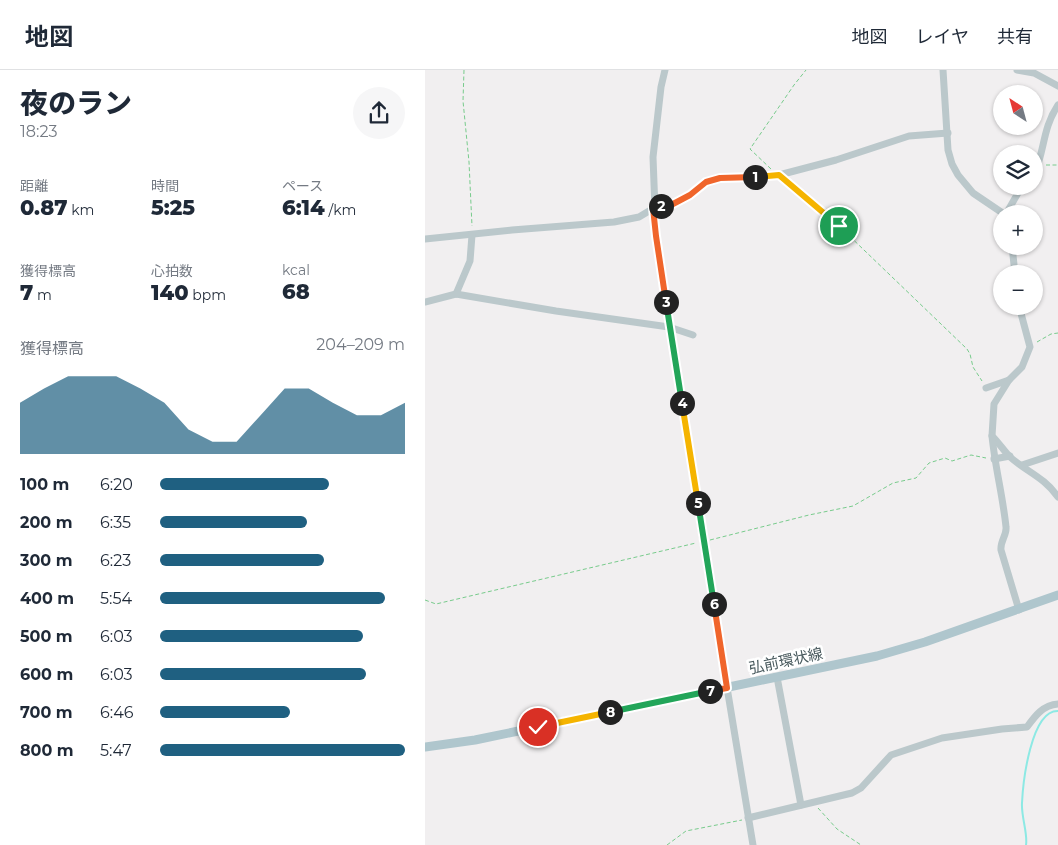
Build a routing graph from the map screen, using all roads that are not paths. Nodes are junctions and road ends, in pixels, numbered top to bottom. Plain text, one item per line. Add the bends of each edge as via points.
1 (665, 70) edge
2 (943, 70) edge
3 (1017, 70) edge
4 (1058, 86) edge
5 (1058, 105) edge
6 (948, 134) junction
7 (1043, 146) edge
8 (993, 206) edge
9 (653, 208) junction
10 (472, 235) junction
11 (425, 239) edge
12 (456, 294) junction
13 (425, 302) edge
14 (1021, 315) edge
15 (669, 327) junction
16 (693, 335) dead end
17 (1009, 380) junction
18 (986, 388) road end
19 (992, 436) junction
20 (1058, 453) edge
21 (1010, 456) junction
22 (994, 460) junction
23 (1022, 465) junction
24 (1058, 497) edge
25 (1058, 595) edge
26 (1019, 610) junction
27 (777, 677) junction
28 (727, 688) junction
29 (1058, 704) edge
30 (425, 746) edge
31 (801, 805) junction
32 (748, 818) junction
33 (753, 845) edge

1 - 9 street via 653,157
2 - 6 street
3 - 4 street via 1033,73
5 - 7 street via 1049,121
6 - 8 street via 948,150 958,175 973,193
6 - 9 street via 909,136 779,175 720,178 706,182 673,204
9 - 10 street via 639,217 614,222
9 - 15 street
10 - 11 street
10 - 12 street via 469,261
12 - 13 street
12 - 15 street
14 - 17 street via 1030,347 1022,367
15 - 16 street
15 - 28 street
17 - 18 street
17 - 19 street via 994,404
19 - 21 street
19 - 22 street
20 - 23 street
21 - 22 street
21 - 23 street
22 - 26 street via 1007,529 1001,550
23 - 24 street
25 - 26 main road, 弘前環状線
26 - 27 main road, 弘前環状線 via 893,651
27 - 28 main road, 弘前環状線
27 - 31 street
28 - 30 main road, 弘前環状線 via 493,736
28 - 32 street
29 - 31 street via 1039,711 1027,727 942,738 891,756 861,788 852,793
31 - 32 street
32 - 33 street

